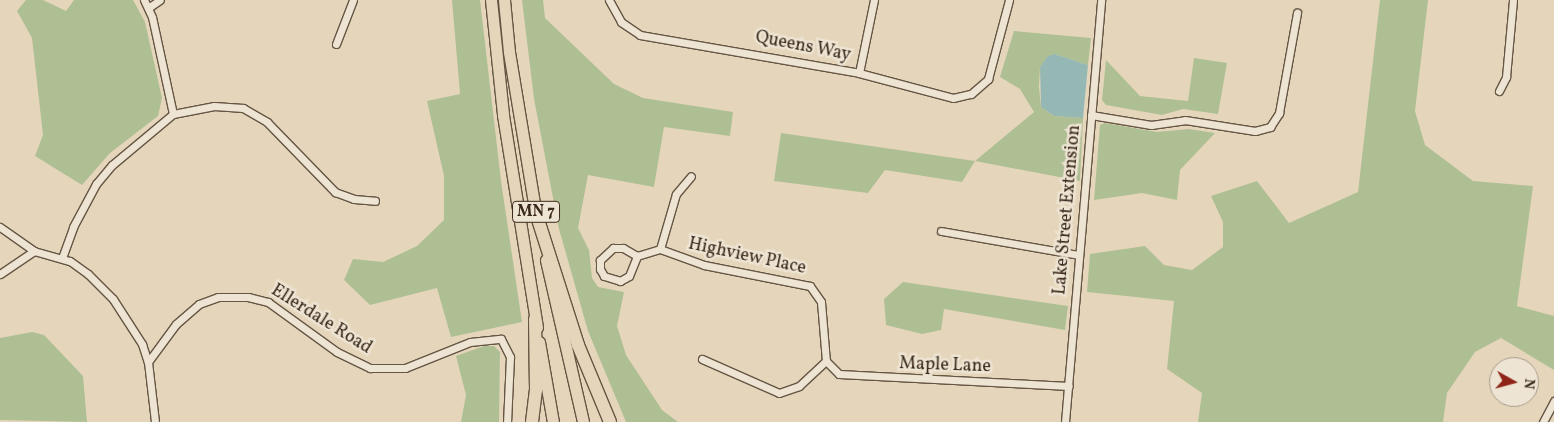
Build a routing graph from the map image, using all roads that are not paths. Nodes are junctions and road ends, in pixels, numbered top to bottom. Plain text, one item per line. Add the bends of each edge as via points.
1 (144, 0) edge
2 (160, 0) edge
3 (353, 0) edge
4 (491, 0) edge
5 (504, 0) edge
6 (609, 0) edge
7 (874, 0) edge
8 (1009, 0) edge
9 (1101, 0) edge
10 (1513, 0) edge
11 (148, 8) junction
12 (1296, 12) dead end
13 (336, 44) dead end
14 (859, 73) junction
15 (1499, 91) dead end
16 (172, 114) junction
17 (1091, 115) junction
18 (690, 176) dead end
19 (375, 201) dead end
20 (534, 207) junction
21 (0, 228) edge
22 (941, 231) dead end
23 (660, 249) junction
24 (34, 251) junction
25 (1079, 255) junction
26 (637, 256) junction
27 (62, 258) junction
28 (0, 274) edge
29 (535, 318) junction
30 (702, 359) dead end
31 (826, 361) junction
32 (148, 362) junction
33 (1069, 386) junction
34 (1554, 401) edge
35 (155, 422) edge
36 (507, 422) edge
37 (532, 422) edge
38 (553, 422) edge
39 (583, 422) edge
40 (610, 422) edge
41 (1065, 422) edge
42 (1542, 422) edge

1 - 11 street
2 - 11 street
3 - 13 street
4 - 29 main road, MN 7 via 503,114
5 - 20 main road, MN 7 via 509,52
6 - 14 street, Queens Way via 621,22 640,35
7 - 14 street
8 - 14 street, Queens Way via 991,68 980,88 953,98
9 - 17 street, Lake Street Extension
10 - 15 street via 1506,77
11 - 16 street
12 - 17 street via 1279,113 1270,126 1255,131 1185,120 1151,125
16 - 19 street via 214,106 243,108 267,122 335,192 354,199
16 - 27 street via 112,165 96,184 73,227
17 - 25 street, Lake Street Extension
18 - 23 street, Highview Place via 676,194
20 - 39 main road, MN 7
20 - 40 highway via 578,345
21 - 24 street
22 - 25 street
23 - 26 street
23 - 31 street, Highview Place via 704,265 810,286 821,302
24 - 27 street
24 - 28 street
25 - 33 street, Lake Street Extension
26 - 26 street via 623,248 613,248 600,260 600,269 604,276 620,281 629,276
27 - 32 street via 79,266 113,300 142,344
29 - 37 highway via 536,390
29 - 38 main road, MN 7
30 - 31 street via 779,393 799,386
31 - 33 street, Maple Lane via 839,374 850,376
32 - 35 street
32 - 36 street, Ellerdale Road via 187,313 209,300 229,296 268,302 338,352 370,368 406,368 470,342 500,339 510,357
33 - 41 street, Lake Street Extension
34 - 42 street

